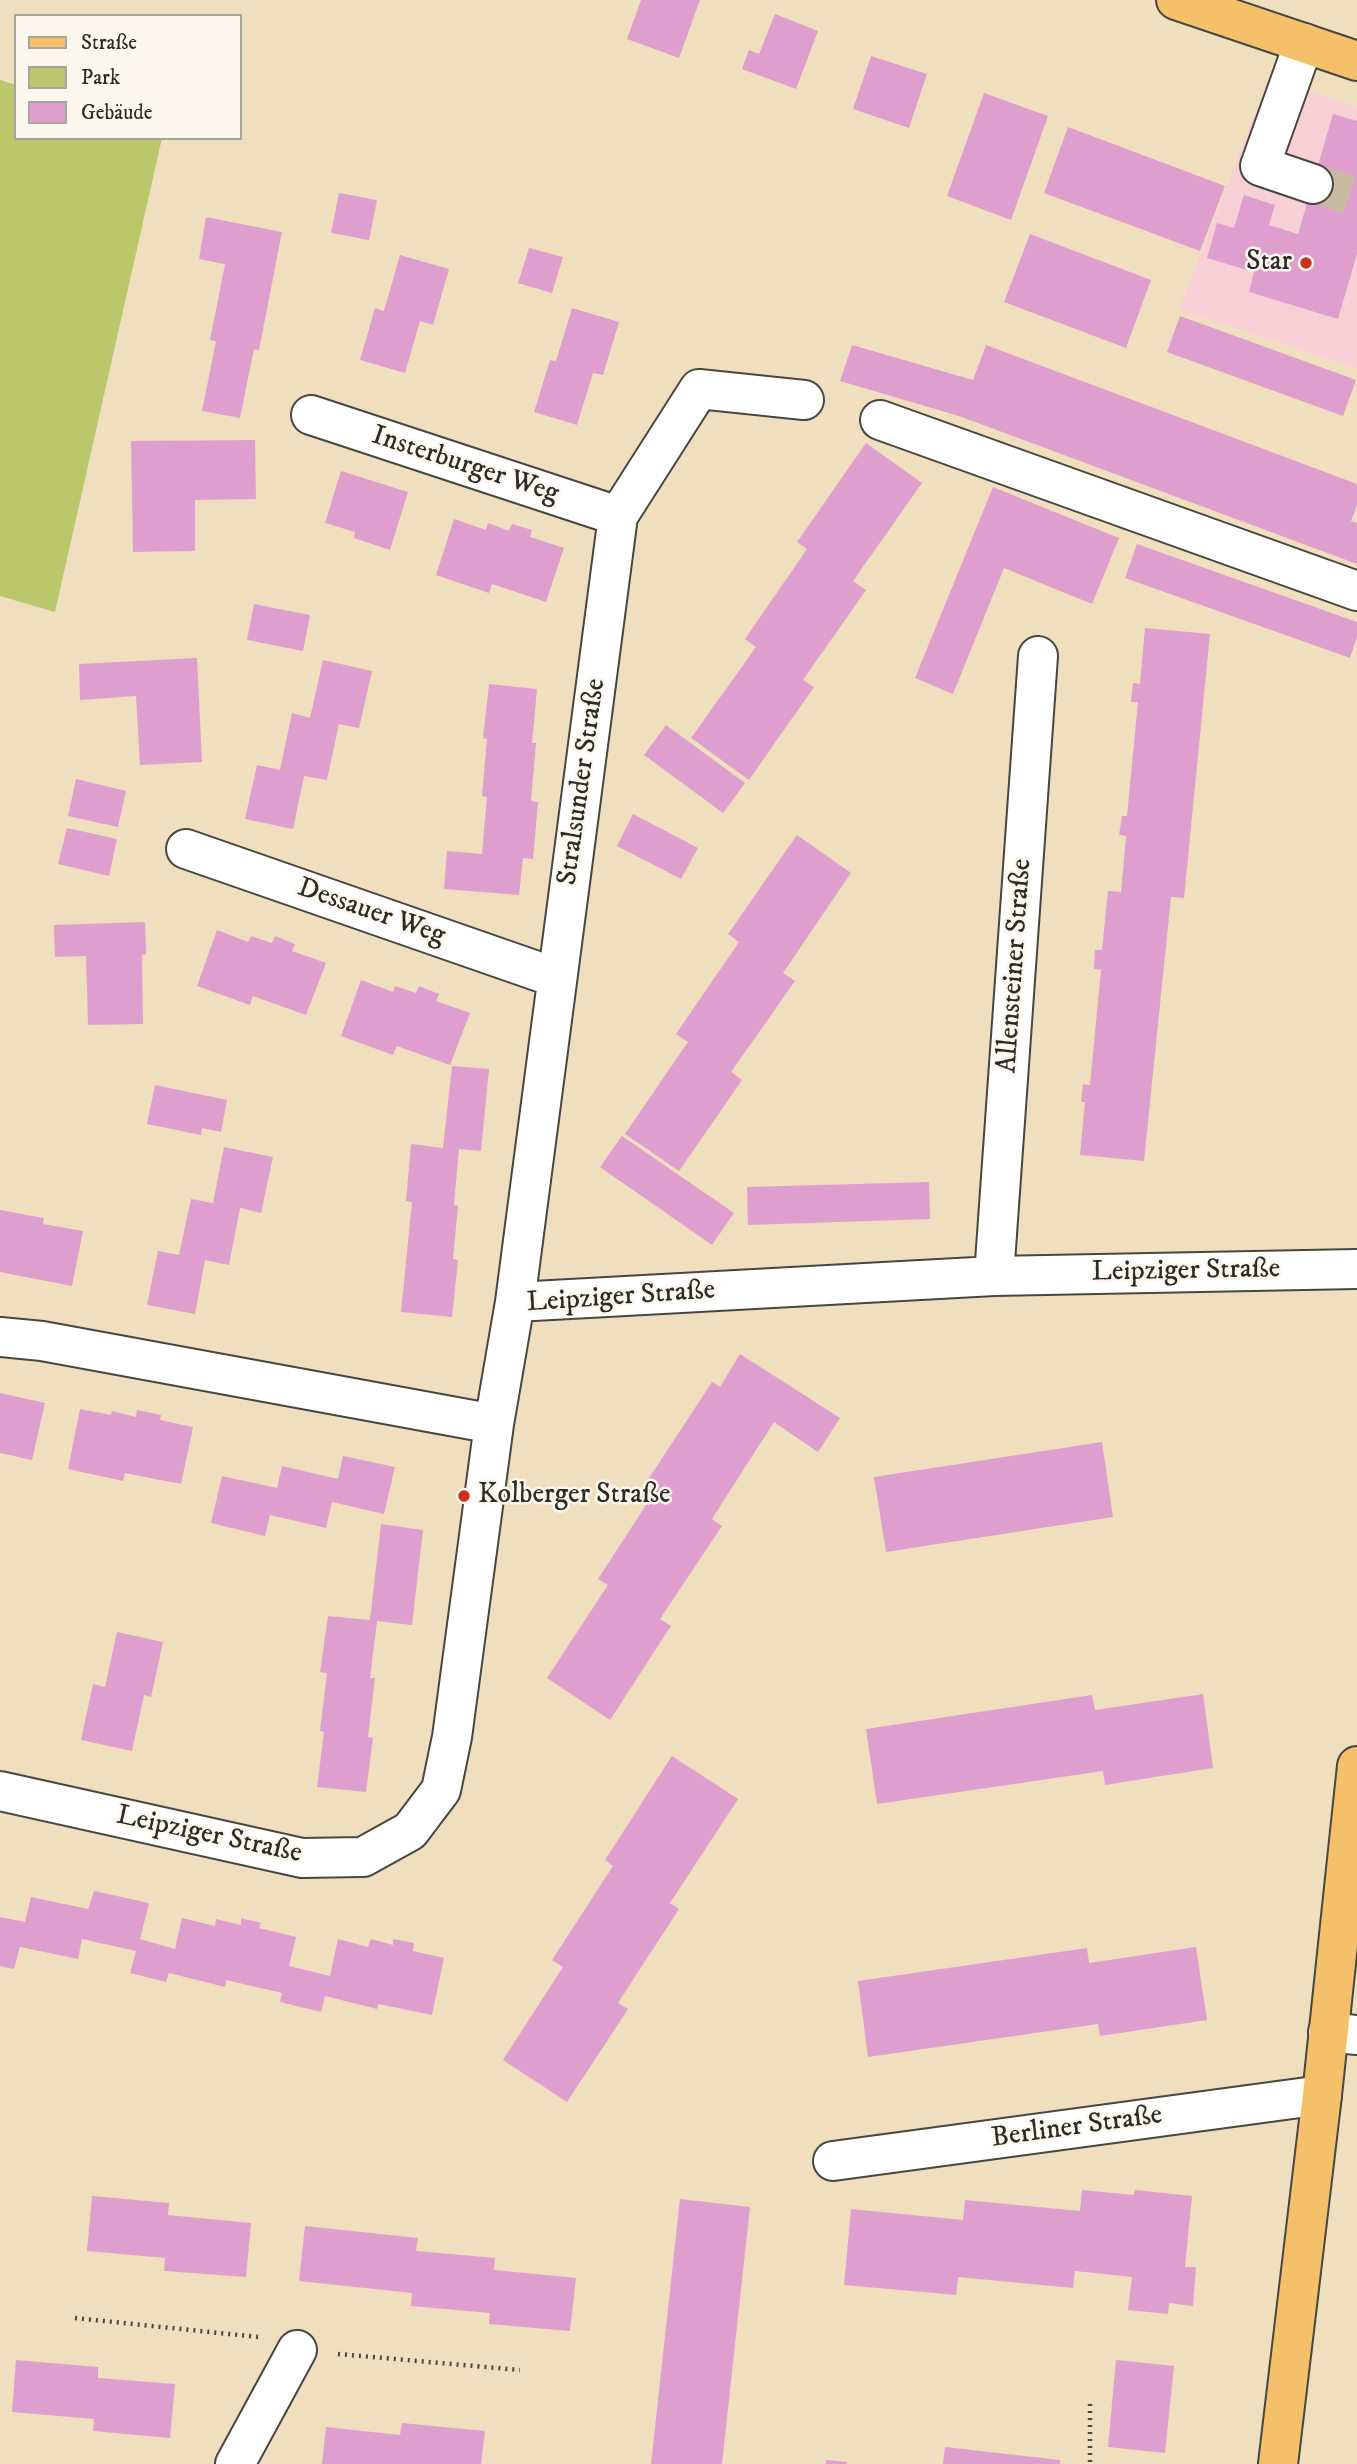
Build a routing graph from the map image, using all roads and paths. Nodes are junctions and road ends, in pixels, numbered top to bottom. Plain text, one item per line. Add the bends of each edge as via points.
1 (1176, 0) edge
2 (1304, 43) junction
3 (1357, 61) edge
4 (1313, 184) tunnel mouth
5 (804, 400) dead end
6 (311, 415) dead end
7 (880, 421) dead end
8 (618, 516) junction
9 (1357, 591) edge
10 (1038, 656) dead end
11 (186, 849) dead end
12 (557, 978) junction
13 (1357, 1269) edge
14 (994, 1276) junction
15 (515, 1302) junction
16 (0, 1337) edge
17 (494, 1424) junction
18 (1357, 1766) edge
19 (0, 1791) edge
20 (1343, 2034) edge
21 (1322, 2095) junction
22 (833, 2161) dead end
23 (297, 2350) dead end
24 (1090, 2404) dead end
25 (234, 2464) edge
26 (1090, 2464) edge
27 (1278, 2464) edge

1 - 2 main road
2 - 3 main road
2 - 4 street via 1260,166
5 - 8 street, Stralsunder Straße via 699,389
6 - 8 street, Insterburger Weg
7 - 9 street
8 - 12 street, Stralsunder Straße
10 - 14 street, Allensteiner Straße
11 - 12 street, Dessauer Weg
12 - 15 street, Stralsunder Straße
13 - 14 street, Leipziger Straße
14 - 15 street, Leipziger Straße
15 - 17 street, Leipziger Straße
16 - 17 street
17 - 19 street, Leipziger Straße via 442,1790 410,1831 363,1857 302,1858
18 - 20 main road
20 - 21 main road
21 - 22 street, Berliner Straße
21 - 27 main road
23 - 25 street
24 - 26 path

